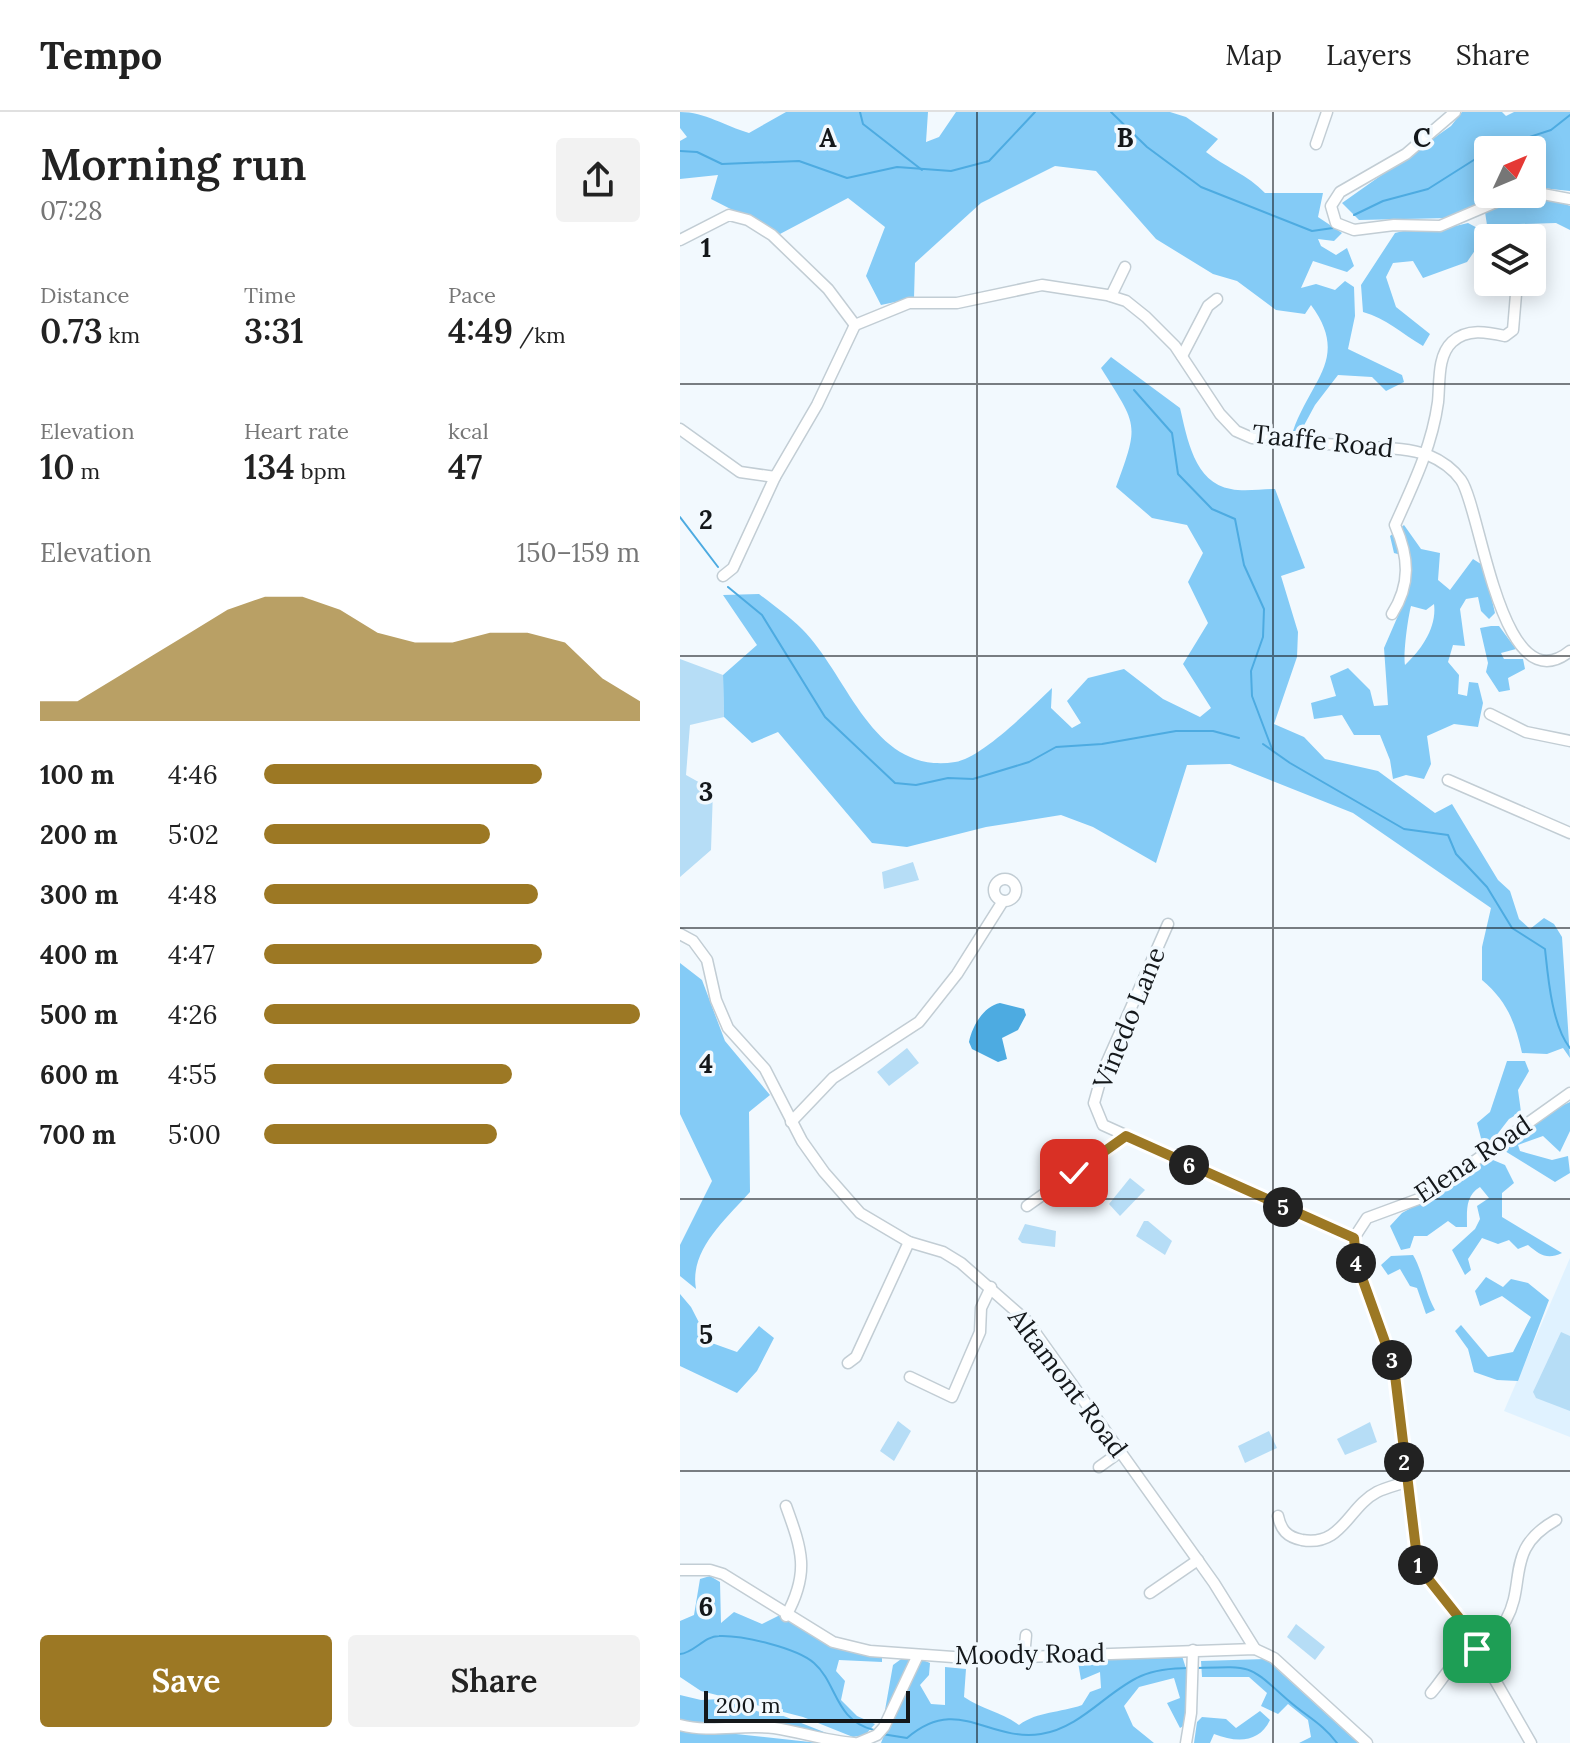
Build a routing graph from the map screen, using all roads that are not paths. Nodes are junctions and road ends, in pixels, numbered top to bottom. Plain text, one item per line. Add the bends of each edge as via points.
1 (1327, 112) edge
2 (1455, 112) edge
3 (1316, 144) dead end
4 (1546, 195) edge
5 (1570, 199) edge
6 (1482, 208) edge
7 (680, 240) edge
8 (1125, 267) dead end
9 (1111, 296) junction
10 (1516, 296) edge
11 (1217, 299) dead end
12 (855, 325) junction
13 (1182, 356) junction
14 (680, 429) edge
15 (1426, 454) junction
16 (775, 477) junction
17 (723, 576) dead end
18 (1392, 614) dead end
19 (1570, 651) edge
20 (1490, 714) dead end
21 (1570, 741) edge
22 (1448, 780) dead end
23 (1570, 833) edge
24 (1003, 901) dead end
25 (1168, 924) dead end
26 (680, 934) edge
27 (1570, 1093) edge
28 (791, 1122) junction
29 (1126, 1136) junction
30 (1027, 1206) dead end
31 (1354, 1238) junction
32 (909, 1242) junction
33 (991, 1287) junction
34 (848, 1363) dead end
35 (910, 1377) dead end
36 (1120, 1452) junction
37 (1099, 1467) dead end
38 (1406, 1482) junction
39 (786, 1506) dead end
40 (1278, 1516) dead end
41 (1556, 1520) dead end
42 (1198, 1560) junction
43 (680, 1570) edge
44 (1150, 1593) dead end
45 (786, 1616) junction
46 (1026, 1635) dead end
47 (1255, 1649) junction
48 (1477, 1649) junction
49 (1193, 1650) junction
50 (918, 1655) junction
51 (1024, 1657) junction
52 (1431, 1693) dead end
53 (680, 1725) edge
54 (856, 1743) edge
55 (1186, 1743) edge
56 (1367, 1743) edge
57 (1531, 1743) edge

1 - 3 street
2 - 6 street via 1406,154 1340,192 1331,206 1336,223 1354,230 1440,226
4 - 5 street
7 - 12 street via 729,215 748,220 772,235 828,289
8 - 9 street
9 - 12 street, Taaffe Road via 1042,285 957,303 909,303
9 - 13 street, Taaffe Road via 1146,317
10 - 15 street via 1513,330 1505,336 1468,334 1452,342 1442,356
11 - 13 street via 1208,306
12 - 16 street
13 - 15 street, Taaffe Road via 1220,414 1252,438
14 - 16 street via 740,472
15 - 18 street via 1395,525 1406,559 1406,583
15 - 19 street, Taaffe Road via 1462,481 1474,507 1499,606 1515,637 1539,658
16 - 17 street via 733,568
20 - 21 street via 1526,732
22 - 23 street
24 - 28 street via 919,1022 833,1078
25 - 29 street, Vinedo Lane via 1094,1103 1103,1125
26 - 28 street, Altamont Road via 707,960 728,1028 765,1069
27 - 31 street, Elena Road via 1424,1197 1367,1218
28 - 32 street, Altamont Road via 860,1213
29 - 30 street
29 - 31 street, Vinedo Lane
31 - 38 street via 1356,1261 1394,1367
32 - 33 street, Altamont Road via 943,1252
32 - 34 street via 856,1357
33 - 35 street via 981,1308 980,1332 952,1397
33 - 36 street, Altamont Road via 1027,1321
36 - 37 street
36 - 42 street, Altamont Road
38 - 40 street via 1375,1493 1341,1529 1321,1541 1286,1534
38 - 48 street via 1418,1566
39 - 45 street via 803,1567 799,1593
41 - 48 street via 1525,1548 1511,1609
42 - 44 street
42 - 47 street, Altamont Road
43 - 45 street, Moody Road via 723,1574
45 - 50 street, Moody Road via 833,1642
46 - 51 street
47 - 49 street, Moody Road
47 - 56 street via 1274,1658
48 - 52 street via 1455,1662
48 - 57 street
49 - 51 street, Moody Road
49 - 55 street
50 - 51 street, Moody Road
50 - 54 street via 884,1727
53 - 54 street via 774,1728

